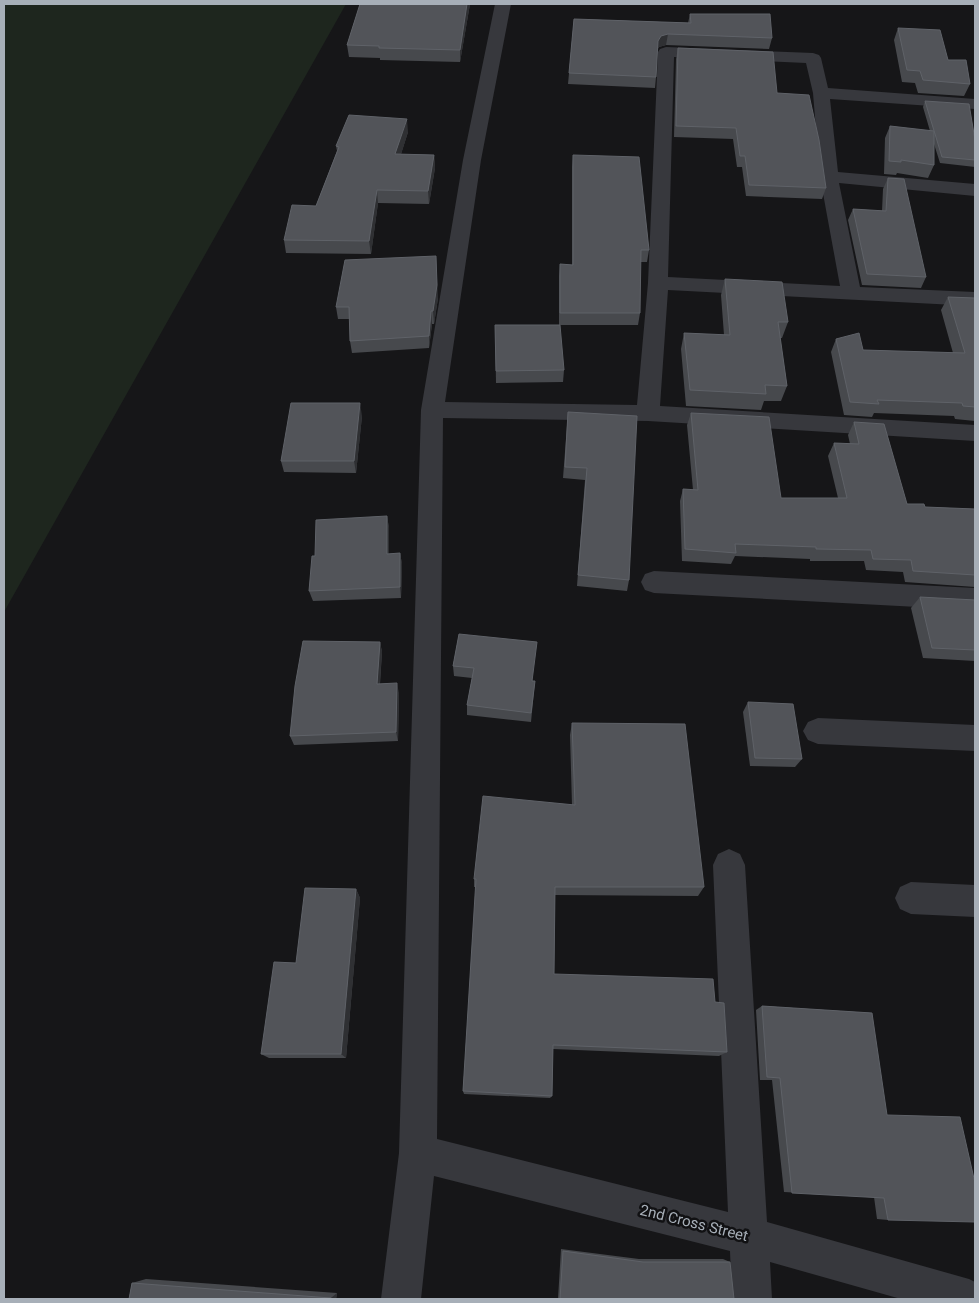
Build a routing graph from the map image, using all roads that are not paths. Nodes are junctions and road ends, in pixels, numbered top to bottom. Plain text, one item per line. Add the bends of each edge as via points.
1 (503, 4) edge
2 (821, 93) junction
3 (975, 104) edge
4 (829, 177) junction
5 (975, 190) edge
6 (658, 283) junction
7 (851, 292) junction
8 (975, 299) edge
9 (432, 410) junction
10 (648, 414) junction
11 (975, 433) edge
12 (654, 582) dead end
13 (975, 599) edge
14 (818, 731) dead end
15 (975, 738) edge
16 (729, 865) dead end
17 (911, 898) dead end
18 (975, 901) edge
19 (418, 1153) junction
20 (748, 1236) junction
21 (401, 1299) edge
22 (752, 1299) edge
23 (969, 1299) edge

1 - 9 street via 472,160
2 - 3 street
2 - 4 street
2 - 6 street via 813,58 666,52
4 - 5 street
4 - 7 street
6 - 7 street
6 - 10 street
7 - 8 street
9 - 10 street
9 - 19 street
10 - 11 street
12 - 13 street
14 - 15 street
16 - 20 street
17 - 18 street
19 - 20 street, 2nd Cross Street
19 - 21 street
20 - 22 street
20 - 23 street, 2nd Cross Street

